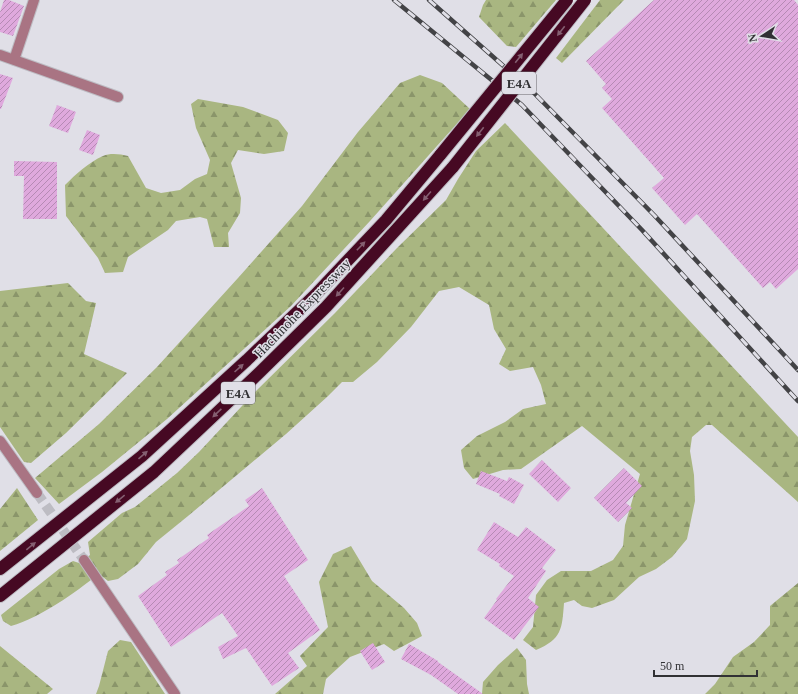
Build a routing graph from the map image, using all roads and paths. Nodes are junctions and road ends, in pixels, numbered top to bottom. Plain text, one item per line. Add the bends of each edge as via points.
1 (34, 0) edge
2 (567, 0) edge
3 (585, 0) edge
4 (0, 56) edge
5 (14, 60) junction
6 (118, 97) dead end
7 (0, 441) edge
8 (37, 493) tunnel mouth
9 (84, 560) tunnel mouth
10 (0, 569) edge
11 (0, 596) edge
12 (175, 694) edge

1 - 5 street
10 -> 2 highway, Hachinohe Expressway / E4A, bridge via 142,456 314,295 386,220
3 -> 11 highway, Hachinohe Expressway / E4A, bridge via 453,167 326,307 154,472
4 - 5 street
5 - 6 street
7 - 8 street
9 - 12 street

